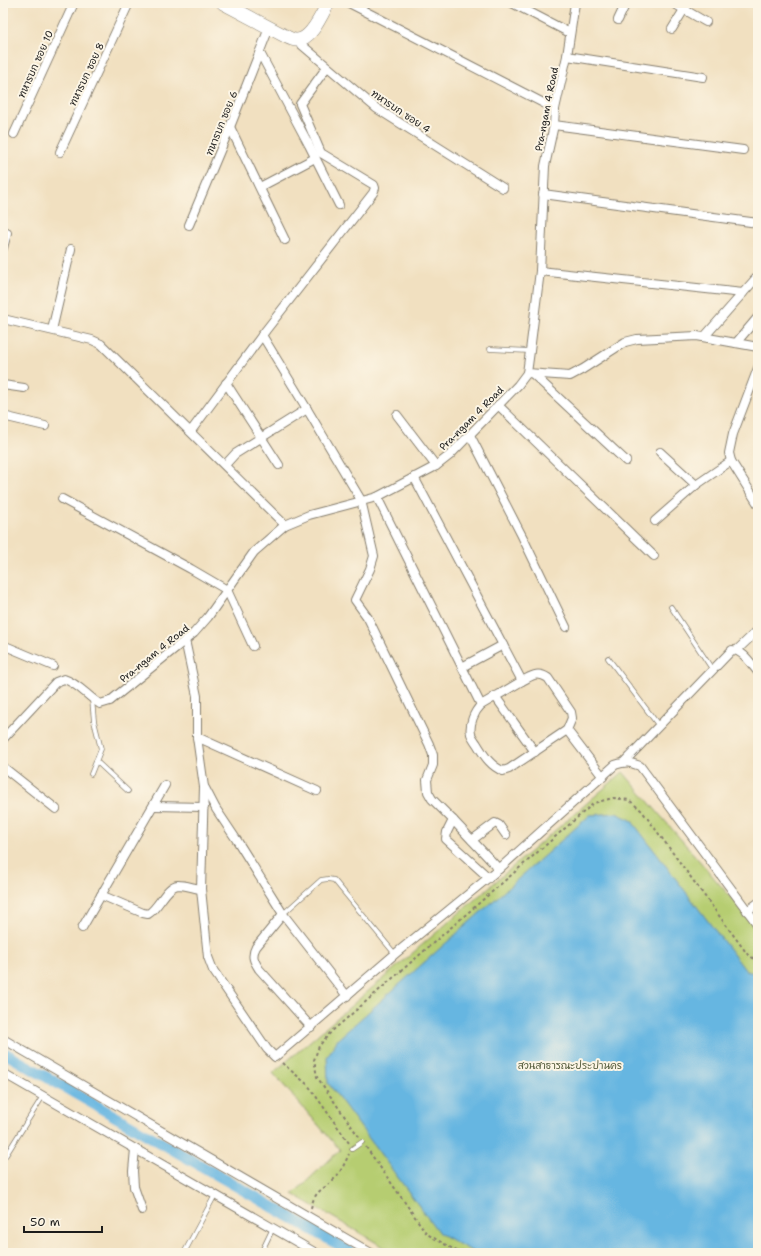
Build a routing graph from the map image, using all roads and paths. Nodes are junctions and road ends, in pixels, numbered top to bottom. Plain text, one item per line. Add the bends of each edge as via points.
1 (74, 3) edge
2 (129, 3) edge
3 (223, 3) edge
4 (328, 3) edge
5 (348, 3) edge
6 (512, 3) edge
7 (574, 3) edge
8 (626, 3) edge
9 (673, 3) edge
10 (686, 6) edge
11 (618, 20) dead end
12 (706, 22) dead end
13 (269, 28) junction
14 (672, 29) dead end
15 (570, 33) junction
16 (296, 40) junction
17 (260, 53) junction
18 (567, 56) junction
19 (327, 67) junction
20 (703, 77) dead end
21 (556, 110) junction
22 (554, 125) junction
23 (230, 127) junction
24 (14, 134) dead end
25 (743, 150) dead end
26 (60, 152) dead end
27 (315, 158) junction
28 (260, 187) junction
29 (504, 188) dead end
30 (543, 194) junction
31 (339, 205) dead end
32 (758, 223) edge
33 (189, 224) dead end
34 (7, 234) dead end
35 (285, 240) dead end
36 (3, 248) edge
37 (71, 249) dead end
38 (540, 271) junction
39 (758, 276) edge
40 (743, 293) junction
41 (758, 317) edge
42 (3, 319) edge
43 (52, 330) junction
44 (262, 336) junction
45 (705, 336) junction
46 (736, 343) junction
47 (758, 347) edge
48 (490, 349) dead end
49 (530, 352) junction
50 (758, 368) edge
51 (530, 374) junction
52 (226, 383) junction
53 (3, 384) edge
54 (24, 388) dead end
55 (498, 405) junction
56 (307, 409) junction
57 (397, 415) dead end
58 (3, 416) edge
59 (45, 426) dead end
60 (191, 431) junction
61 (470, 435) junction
62 (261, 437) junction
63 (660, 452) dead end
64 (626, 461) dead end
65 (731, 461) junction
66 (279, 465) dead end
67 (225, 466) junction
68 (436, 466) junction
69 (414, 478) junction
70 (696, 485) junction
71 (377, 497) junction
72 (62, 499) dead end
73 (361, 500) junction
74 (758, 504) edge
75 (655, 521) dead end
76 (285, 525) junction
77 (654, 556) dead end
78 (227, 590) junction
79 (671, 607) dead end
80 (566, 627) dead end
81 (758, 630) edge
82 (185, 640) junction
83 (3, 645) edge
84 (503, 645) junction
85 (253, 646) dead end
86 (737, 650) junction
87 (608, 658) dead end
88 (53, 666) dead end
89 (462, 667) junction
90 (712, 669) junction
91 (758, 672) edge
92 (522, 681) junction
93 (495, 696) junction
94 (92, 700) junction
95 (481, 705) junction
96 (658, 726) junction
97 (567, 730) junction
98 (198, 737) junction
99 (3, 739) edge
100 (535, 752) junction
101 (96, 761) junction
102 (624, 762) junction
103 (3, 767) edge
104 (91, 774) dead end
105 (603, 777) junction
106 (165, 785) dead end
107 (204, 787) junction
108 (128, 791) dead end
109 (317, 791) dead end
110 (154, 806) junction
111 (204, 807) junction
112 (56, 809) dead end
113 (454, 820) junction
114 (506, 835) dead end
115 (472, 840) junction
116 (499, 869) junction
117 (489, 878) junction
118 (201, 889) junction
119 (101, 895) junction
120 (758, 903) edge
121 (748, 910) junction
122 (282, 914) junction
123 (758, 925) edge
124 (82, 928) dead end
125 (395, 954) junction
126 (758, 961) edge
127 (347, 996) junction
128 (311, 1027) junction
129 (3, 1039) edge
130 (275, 1057) junction
131 (3, 1073) edge
132 (43, 1096) junction
133 (362, 1142) junction
134 (135, 1149) junction
135 (352, 1149) junction
136 (3, 1158) edge
137 (215, 1195) junction
138 (142, 1210) dead end
139 (308, 1217) junction
140 (273, 1228) junction
141 (184, 1253) edge
142 (261, 1253) edge
143 (316, 1253) edge
144 (371, 1253) edge
145 (460, 1253) edge

1 - 24 street, ทหารบก ซอย 10
2 - 26 street, ทหารบก ซอย 8
3 - 13 main road
4 - 16 main road via 308,35
5 - 21 street
6 - 15 street
7 - 15 street, Pra-ngam 4 Road
8 - 11 street
9 - 10 street
10 - 12 street
10 - 14 street
13 - 16 main road
13 - 17 street, ทหารบก ซอย 6
15 - 18 street, Pra-ngam 4 Road
16 - 19 street, ทหารบก ซอย 4
17 - 23 street, ทหารบก ซอย 6
17 - 27 street
18 - 20 street
18 - 21 street, Pra-ngam 4 Road
19 - 29 street, ทหารบก ซอย 4 via 376,108
19 - 44 street via 300,104 322,153 375,188 360,212
21 - 22 street, Pra-ngam 4 Road
22 - 25 street
22 - 30 street, Pra-ngam 4 Road via 545,166
23 - 28 street
23 - 33 street, ทหารบก ซอย 6
27 - 28 street
27 - 31 street
28 - 35 street
30 - 32 street
30 - 38 street, Pra-ngam 4 Road
34 - 36 street
37 - 43 street
38 - 40 street
38 - 49 street, Pra-ngam 4 Road
39 - 40 street
40 - 45 street
41 - 46 street
42 - 43 street
43 - 60 street via 100,344
44 - 52 street
44 - 56 street
45 - 46 street
45 - 51 street via 637,339 625,342 570,376
46 - 47 street
48 - 49 lane
49 - 51 street, Pra-ngam 4 Road
50 - 65 street via 733,434
51 - 55 street, Pra-ngam 4 Road
51 - 64 street
52 - 60 street
52 - 62 street
53 - 54 street
55 - 61 street, Pra-ngam 4 Road
55 - 77 street
56 - 62 street
56 - 73 street
57 - 68 street
58 - 59 street
60 - 67 street
61 - 68 street, Pra-ngam 4 Road
61 - 80 street
62 - 66 street
62 - 67 street via 235,454
63 - 70 street
65 - 70 street
65 - 74 street
67 - 76 street
68 - 69 street, Pra-ngam 4 Road
69 - 71 street, Pra-ngam 4 Road
69 - 84 street
70 - 75 street
71 - 73 street, Pra-ngam 4 Road
71 - 89 street
72 - 78 street via 192,568
73 - 76 street, Pra-ngam 4 Road
73 - 113 street via 374,556 355,600 368,618 429,744 433,765 427,780 428,792
76 - 78 street, Pra-ngam 4 Road via 254,552
78 - 82 street, Pra-ngam 4 Road via 208,617
78 - 85 street
79 - 90 lane
81 - 86 street
82 - 94 street, Pra-ngam 4 Road via 110,701 100,704
82 - 98 street via 197,696
83 - 88 street
84 - 89 street
84 - 92 street
86 - 90 street via 732,650
86 - 91 street
87 - 96 lane
89 - 95 street
90 - 96 street
92 - 93 street
92 - 97 street via 534,674 542,674 548,678 570,712 572,718
93 - 95 street
93 - 100 street
94 - 99 street via 70,680 56,682
94 - 101 lane via 101,749
95 - 100 street via 474,714 471,735 493,766 503,771
96 - 102 street
97 - 100 street
97 - 105 street
98 - 107 street
98 - 109 street
101 - 104 lane
101 - 108 lane
102 - 105 street via 615,765
102 - 121 street via 640,766
103 - 112 street
105 - 116 street
106 - 110 street
107 - 111 street
107 - 122 street
110 - 111 street
110 - 119 street
111 - 118 street
113 - 115 street
113 - 117 street via 446,839
114 - 115 street via 495,822
115 - 116 street
116 - 117 street
117 - 125 street
118 - 119 street via 178,885 172,887 148,914
118 - 130 street via 208,957 213,970
119 - 124 street
120 - 121 street
121 - 123 street
122 - 125 lane via 321,880 334,880
122 - 127 street
122 - 128 street via 256,947 253,952 254,960 259,969
125 - 127 street
126 - 133 path via 748,955 642,811 629,800 613,798 594,802 331,1032 320,1046 314,1060 317,1077
127 - 128 street
128 - 130 street
129 - 139 street
130 - 135 path via 308,1085
131 - 132 street
132 - 134 street
132 - 136 lane
133 - 135 lane
133 - 145 path via 427,1234
134 - 137 street
134 - 138 street via 134,1187
135 - 139 path via 333,1180 315,1195
137 - 140 street
137 - 141 lane
139 - 144 street
140 - 142 lane
140 - 143 street

